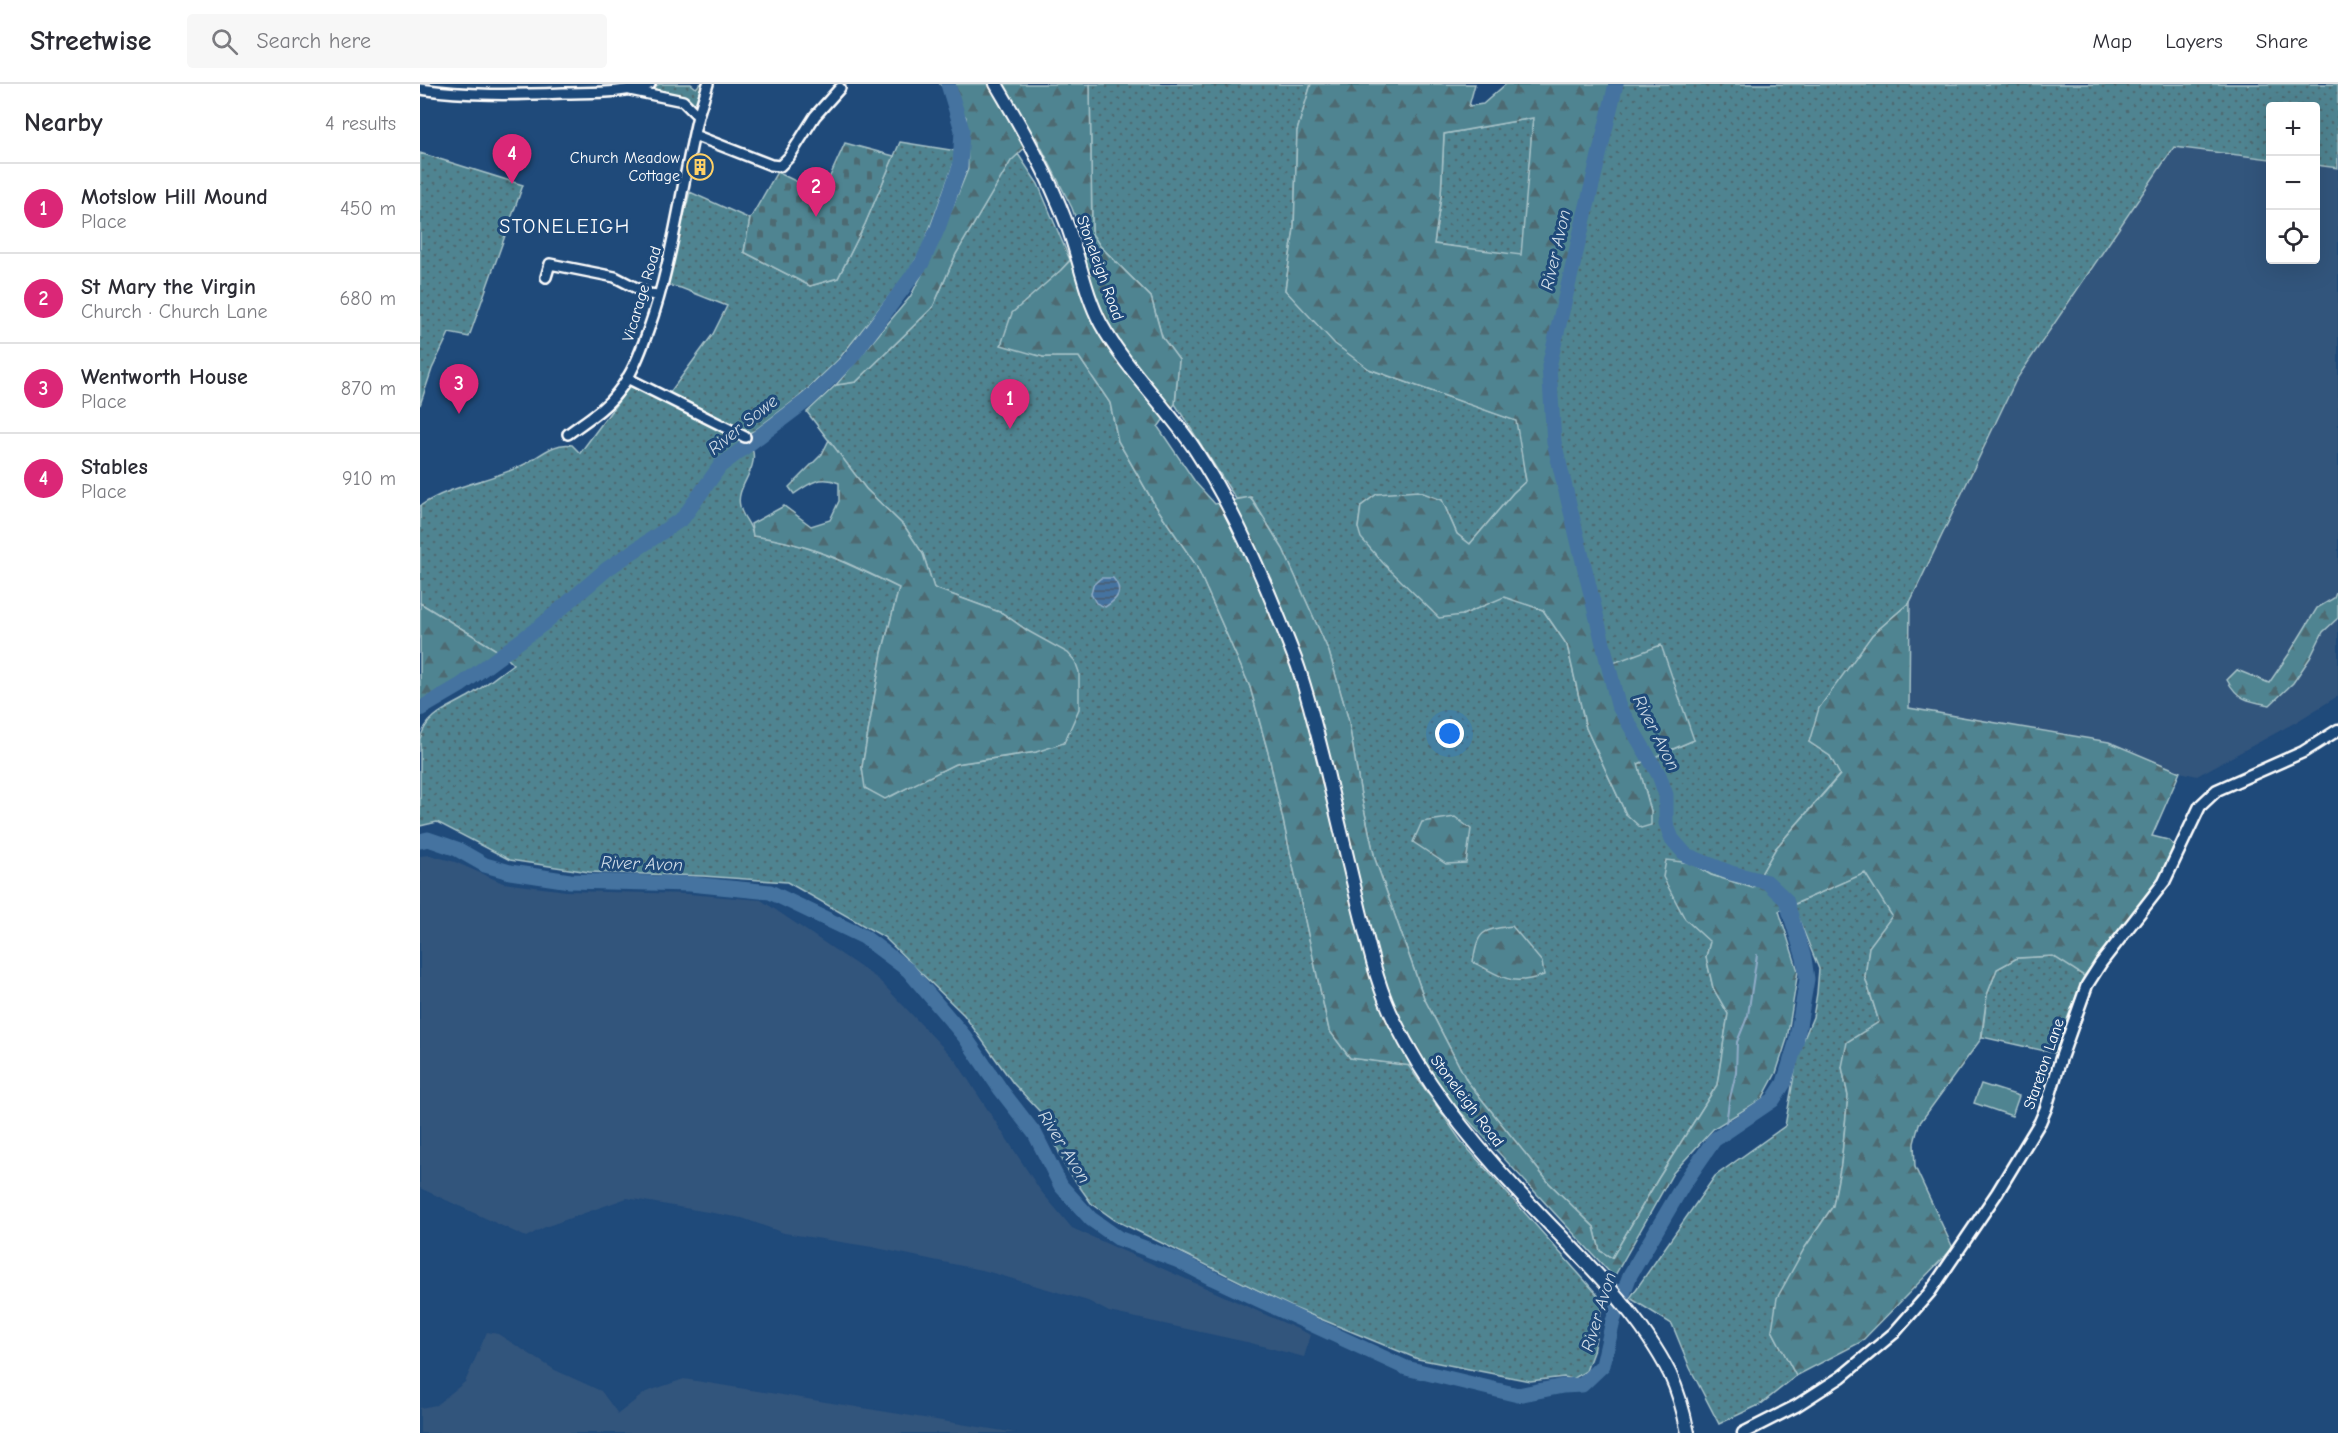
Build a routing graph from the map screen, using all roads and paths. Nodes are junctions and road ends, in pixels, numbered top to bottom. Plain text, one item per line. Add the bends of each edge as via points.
1 (533, 84) edge
2 (651, 84) edge
3 (708, 84) edge
4 (996, 84) edge
5 (842, 87) edge
6 (420, 89) edge
7 (630, 90) junction
8 (534, 95) junction
9 (698, 116) junction
10 (694, 135) junction
11 (546, 277) dead end
12 (659, 295) junction
13 (627, 378) junction
14 (568, 434) dead end
15 (745, 437) dead end
16 (2338, 730) edge
17 (1688, 1433) edge
18 (1743, 1433) edge

1 - 8 street
2 - 7 street
3 - 9 street, Vicarage Road
4 - 17 main road, Stoneleigh Road via 1058,200 1101,322 1196,451 1248,544 1298,668 1376,978 1395,1022 1419,1067 1454,1117 1644,1332 1669,1373
5 - 10 street via 815,116 780,166
6 - 8 street via 494,96
7 - 8 street
7 - 9 street via 683,101
9 - 10 street, Vicarage Road
10 - 12 street, Vicarage Road
11 - 12 street via 550,264 615,277 648,294
12 - 13 street, Vicarage Road
13 - 14 street, Vicarage Road via 602,409
13 - 15 street
16 - 18 street, Stareton Lane via 2303,752 2217,790 2200,806 2164,882 2087,985 2046,1108 1997,1193 1924,1299 1868,1357 1813,1396

